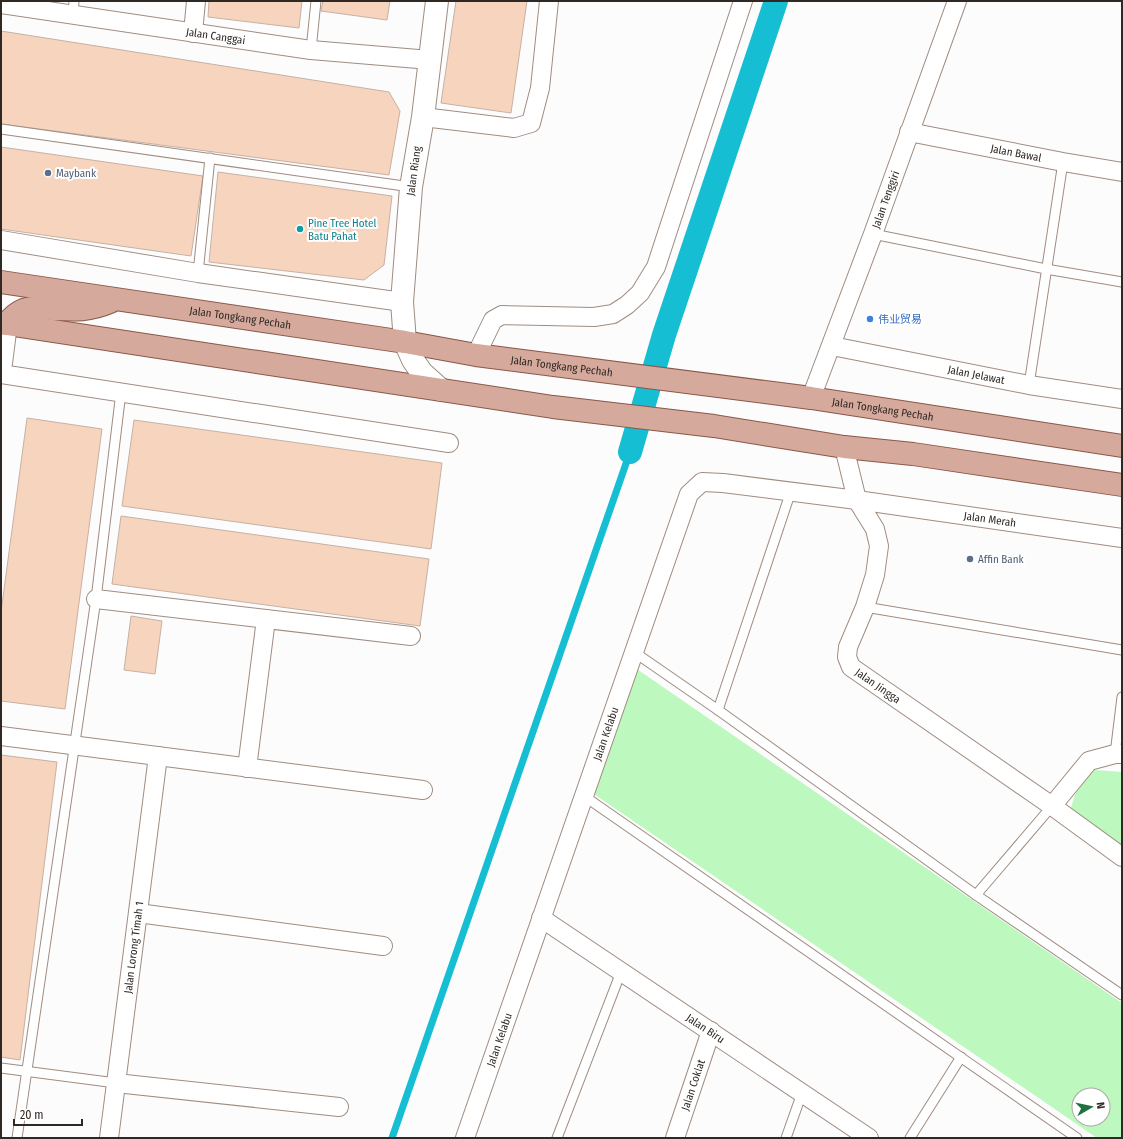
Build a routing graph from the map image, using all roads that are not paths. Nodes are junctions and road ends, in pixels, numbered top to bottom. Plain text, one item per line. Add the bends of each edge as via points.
1 (196, 1) edge
2 (316, 1) edge
3 (437, 1) edge
4 (549, 1) edge
5 (743, 1) edge
6 (957, 1) edge
7 (1, 4) edge
8 (73, 8) edge
9 (193, 33) junction
10 (310, 50) junction
11 (430, 60) junction
12 (423, 117) junction
13 (1, 129) edge
14 (910, 132) junction
15 (210, 158) junction
16 (1063, 162) junction
17 (1122, 172) edge
18 (411, 187) junction
19 (873, 234) junction
20 (1, 240) edge
21 (1046, 269) junction
22 (198, 273) junction
23 (1, 282) edge
24 (1122, 282) edge
25 (116, 300) junction
26 (402, 302) junction
27 (3, 320) edge
28 (405, 342) junction
29 (832, 346) junction
30 (476, 354) junction
31 (1, 363) edge
32 (1, 374) edge
33 (1029, 385) junction
34 (441, 390) junction
35 (121, 392) junction
36 (811, 398) junction
37 (1122, 399) edge
38 (449, 443) dead end
39 (1122, 446) edge
40 (844, 447) junction
41 (1122, 485) edge
42 (791, 491) junction
43 (857, 500) junction
44 (1122, 538) edge
45 (96, 599) junction
46 (865, 607) junction
47 (266, 619) junction
48 (411, 636) dead end
49 (1122, 650) edge
50 (634, 652) junction
51 (1122, 697) edge
52 (718, 710) junction
53 (1, 736) edge
54 (74, 746) junction
55 (1118, 754) edge
56 (158, 756) junction
57 (247, 768) junction
58 (423, 790) dead end
59 (584, 796) junction
60 (1052, 806) junction
61 (1122, 857) edge
62 (976, 895) junction
63 (138, 914) junction
64 (541, 918) junction
65 (383, 946) dead end
66 (621, 972) junction
67 (1122, 996) edge
68 (711, 1032) junction
69 (961, 1057) junction
70 (1, 1068) edge
71 (26, 1071) junction
72 (116, 1083) junction
73 (802, 1093) junction
74 (339, 1107) dead end
75 (17, 1138) edge
76 (109, 1138) edge
77 (465, 1138) edge
78 (557, 1138) edge
79 (675, 1138) edge
80 (786, 1138) edge
81 (869, 1138) edge
82 (910, 1138) edge
83 (1077, 1138) edge

1 - 9 street
2 - 10 lane
3 - 11 street, Jalan Riang
4 - 12 street via 540,88 531,123 514,128
5 - 30 street via 656,267 640,293 613,314 594,317 502,315 492,320
6 - 14 street, Jalan Tenggiri
7 - 8 street, Jalan Canggai
8 - 9 street, Jalan Canggai
9 - 10 street, Jalan Canggai
10 - 11 street, Jalan Canggai
11 - 12 street, Jalan Riang
12 - 18 street, Jalan Riang
13 - 15 lane
14 - 16 street, Jalan Bawal
14 - 19 street, Jalan Tenggiri
15 - 18 lane
15 - 22 lane
16 - 17 street, Jalan Bawal
16 - 21 lane
18 - 26 street, Jalan Riang
19 - 21 lane
19 - 29 street, Jalan Tenggiri
20 - 22 street
21 - 24 lane
21 - 33 lane
22 - 26 street
23 - 25 main road, Jalan Tongkang Pechah
25 - 27 main road via 89,309 26,309
25 - 28 main road, Jalan Tongkang Pechah
26 - 28 street, Jalan Riang
27 - 31 street
27 - 34 main road
28 - 30 main road, Jalan Tongkang Pechah
28 - 34 street, Jalan Riang via 422,373
29 - 33 street, Jalan Jelawat
29 - 36 street, Jalan Tenggiri
30 - 36 main road, Jalan Tongkang Pechah
32 - 35 street
33 - 37 street, Jalan Jelawat
34 - 40 main road via 553,407 714,426
35 - 38 street
35 - 45 lane
36 - 39 main road, Jalan Tongkang Pechah
40 - 41 main road via 912,454
40 - 43 street, Jalan Jingga
42 - 43 street, Jalan Kelabu
42 - 50 street, Jalan Kelabu via 702,482 689,494
42 - 52 lane
43 - 44 street, Jalan Merah
43 - 46 street, Jalan Jingga via 875,529 879,546 875,575
45 - 47 street
45 - 54 lane
46 - 49 lane
46 - 60 street, Jalan Jingga via 848,647 847,657 851,667
47 - 48 street
47 - 57 street
50 - 52 lane
50 - 59 street, Jalan Kelabu
51 - 55 lane
52 - 62 lane
53 - 54 street
54 - 56 street
54 - 71 lane
55 - 60 street via 1089,761
56 - 57 street
56 - 63 street, Jalan Lorong Timah 1
57 - 58 street
59 - 64 street, Jalan Kelabu
59 - 69 lane
60 - 61 street, Jalan Jingga
60 - 62 lane
62 - 67 lane
63 - 65 street
63 - 72 street, Jalan Lorong Timah 1
64 - 66 street, Jalan Biru
64 - 77 street, Jalan Kelabu
66 - 68 street, Jalan Biru
66 - 78 lane
68 - 73 street, Jalan Biru
68 - 79 street, Jalan Coklat
69 - 82 lane
69 - 83 lane
70 - 71 lane
71 - 72 lane
71 - 75 lane
72 - 74 street
72 - 76 street, Jalan Lorong Timah 1
73 - 80 lane
73 - 81 street, Jalan Biru

